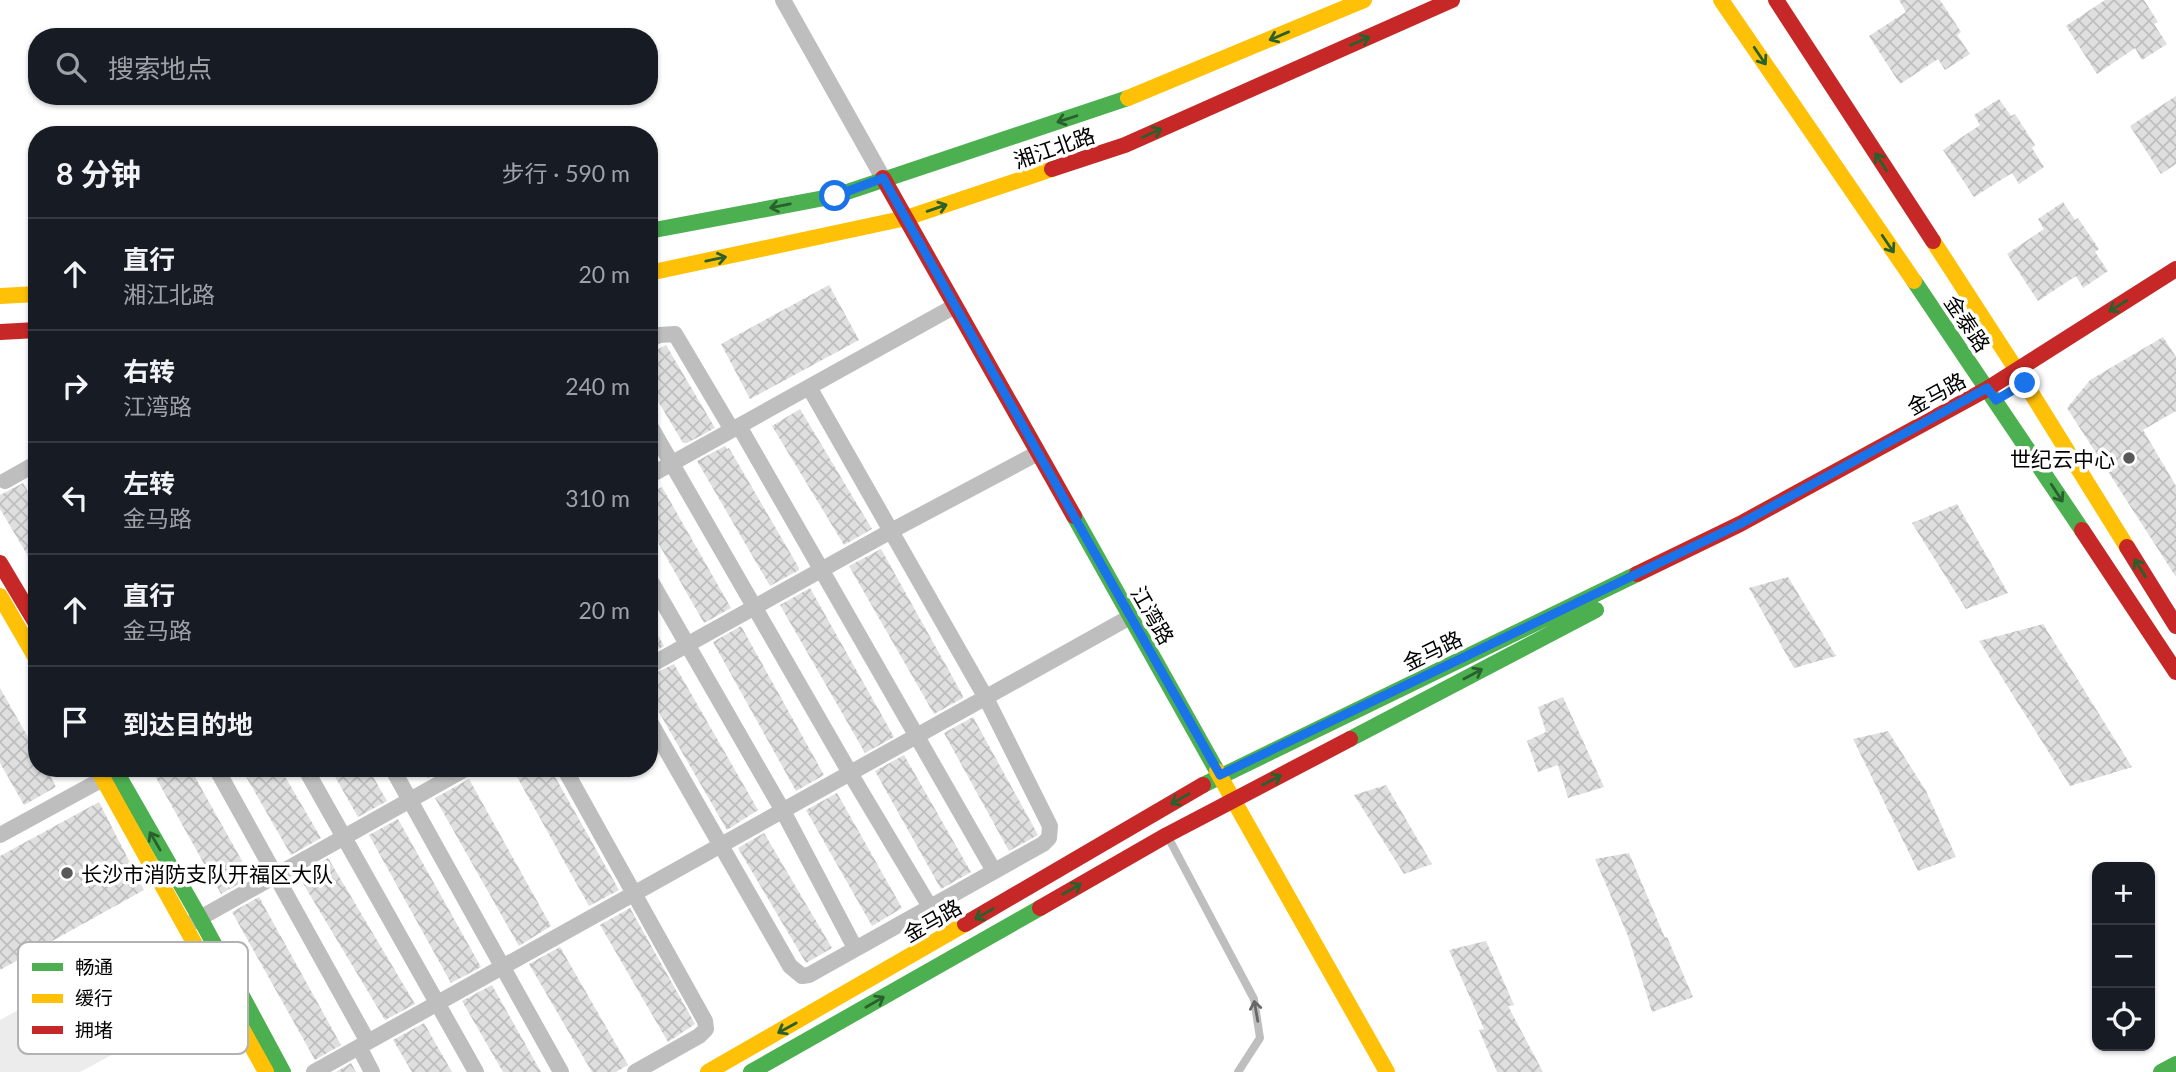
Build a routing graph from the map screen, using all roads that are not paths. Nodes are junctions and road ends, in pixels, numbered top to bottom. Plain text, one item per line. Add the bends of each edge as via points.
1 (783, 0) edge
2 (1364, 0) edge
3 (1452, 0) edge
4 (1721, 0) edge
5 (1776, 0) edge
6 (883, 178) junction
7 (906, 218) junction
8 (658, 229) edge
9 (2176, 269) edge
10 (658, 271) edge
11 (2176, 288) edge
12 (28, 294) edge
13 (0, 296) edge
14 (955, 306) junction
15 (28, 330) edge
16 (0, 332) edge
17 (658, 336) edge
18 (2020, 377) junction
19 (809, 387) junction
20 (1992, 394) junction
21 (735, 428) junction
22 (658, 439) edge
23 (1038, 453) junction
24 (672, 463) junction
25 (28, 468) edge
26 (658, 471) edge
27 (5, 481) dead end
28 (891, 531) junction
29 (0, 563) edge
30 (821, 570) junction
31 (658, 593) edge
32 (0, 596) edge
33 (754, 607) junction
34 (28, 610) edge
35 (1130, 617) junction
36 (6, 619) edge
37 (2176, 626) edge
38 (28, 637) edge
39 (688, 644) junction
40 (658, 661) edge
41 (2176, 672) edge
42 (986, 698) junction
43 (658, 736) edge
44 (917, 736) junction
45 (850, 774) junction
46 (1220, 775) junction
47 (99, 777) edge
48 (113, 777) edge
49 (114, 777) edge
50 (221, 777) edge
51 (309, 777) edge
52 (397, 777) edge
53 (451, 777) edge
54 (570, 777) edge
55 (410, 800) junction
56 (1234, 800) junction
57 (783, 811) junction
58 (2, 828) edge
59 (1167, 835) junction
60 (343, 837) junction
61 (721, 845) junction
62 (994, 871) junction
63 (275, 875) junction
64 (635, 894) junction
65 (930, 907) junction
66 (200, 918) junction
67 (185, 926) junction
68 (194, 942) edge
69 (213, 942) edge
70 (855, 948) junction
71 (502, 967) junction
72 (437, 1004) junction
73 (248, 1006) edge
74 (248, 1040) edge
75 (363, 1045) junction
76 (2176, 1064) edge
77 (266, 1072) edge
78 (284, 1072) edge
79 (314, 1072) edge
80 (372, 1072) edge
81 (476, 1072) edge
82 (561, 1072) edge
83 (635, 1072) edge
84 (708, 1072) edge
85 (751, 1072) edge
86 (1238, 1072) edge
87 (1387, 1072) edge
88 (2161, 1072) edge

1 - 6 street
2 -> 6 street, 湘江北路 via 1123,100
7 -> 3 street, 湘江北路 via 1125,145
4 -> 20 street, 金泰路
18 -> 5 street
6 - 7 street, 江湾路
6 -> 8 street, 湘江北路 via 835,196
10 -> 7 street, 湘江北路
7 - 14 street, 江湾路
9 -> 18 street, 金马路
11 - 18 street, 金马路
12 - 13 street
14 - 19 street
14 - 23 street, 江湾路
15 - 16 street
17 - 21 street via 676,334
18 - 20 street, 金马路
37 -> 18 street
19 - 21 street
19 - 28 street
20 -> 41 street, 金泰路
20 - 46 street, 金马路 via 1740,524
56 -> 20 street, 金马路
21 - 24 street
21 - 30 street
22 - 24 street
23 - 28 street
23 - 35 street, 江湾路
24 - 26 street
24 - 33 street
25 - 27 street
28 - 30 street
28 - 42 street
29 - 34 street
30 - 33 street
30 - 44 street
31 - 39 street
32 - 36 street
33 - 39 street
33 - 45 street
35 - 42 street
35 - 46 street, 江湾路
36 - 38 street
39 - 40 street
39 - 57 street
42 - 44 street
42 - 62 street via 1051,831 1043,844
43 - 61 street
44 - 45 street
44 - 62 street
45 - 57 street
45 - 65 street
46 - 56 street, 江湾路
46 -> 84 street, 金马路
47 - 58 street
48 - 67 street
66 -> 49 street
50 - 63 street
51 - 60 street
52 - 55 street
53 - 55 street
54 - 64 street
55 - 60 street
55 - 71 street
56 - 59 street, 金马路
56 - 87 street, 江湾路
57 - 61 street
57 - 70 street
85 -> 59 street, 金马路
86 -> 59 lane via 1260,1038 1254,999
60 - 63 street
60 - 72 street
61 - 64 street
61 - 70 street via 796,973 809,975
62 - 65 street
63 - 66 street
63 - 75 street
64 - 71 street
64 - 83 street via 700,1010 706,1029
65 - 70 street
66 - 67 street
66 - 69 street
67 - 68 street
71 - 72 street
71 - 82 street
72 - 75 street
72 - 81 street
73 - 78 street
74 - 77 street
75 - 79 street
75 - 80 street
76 - 88 street

